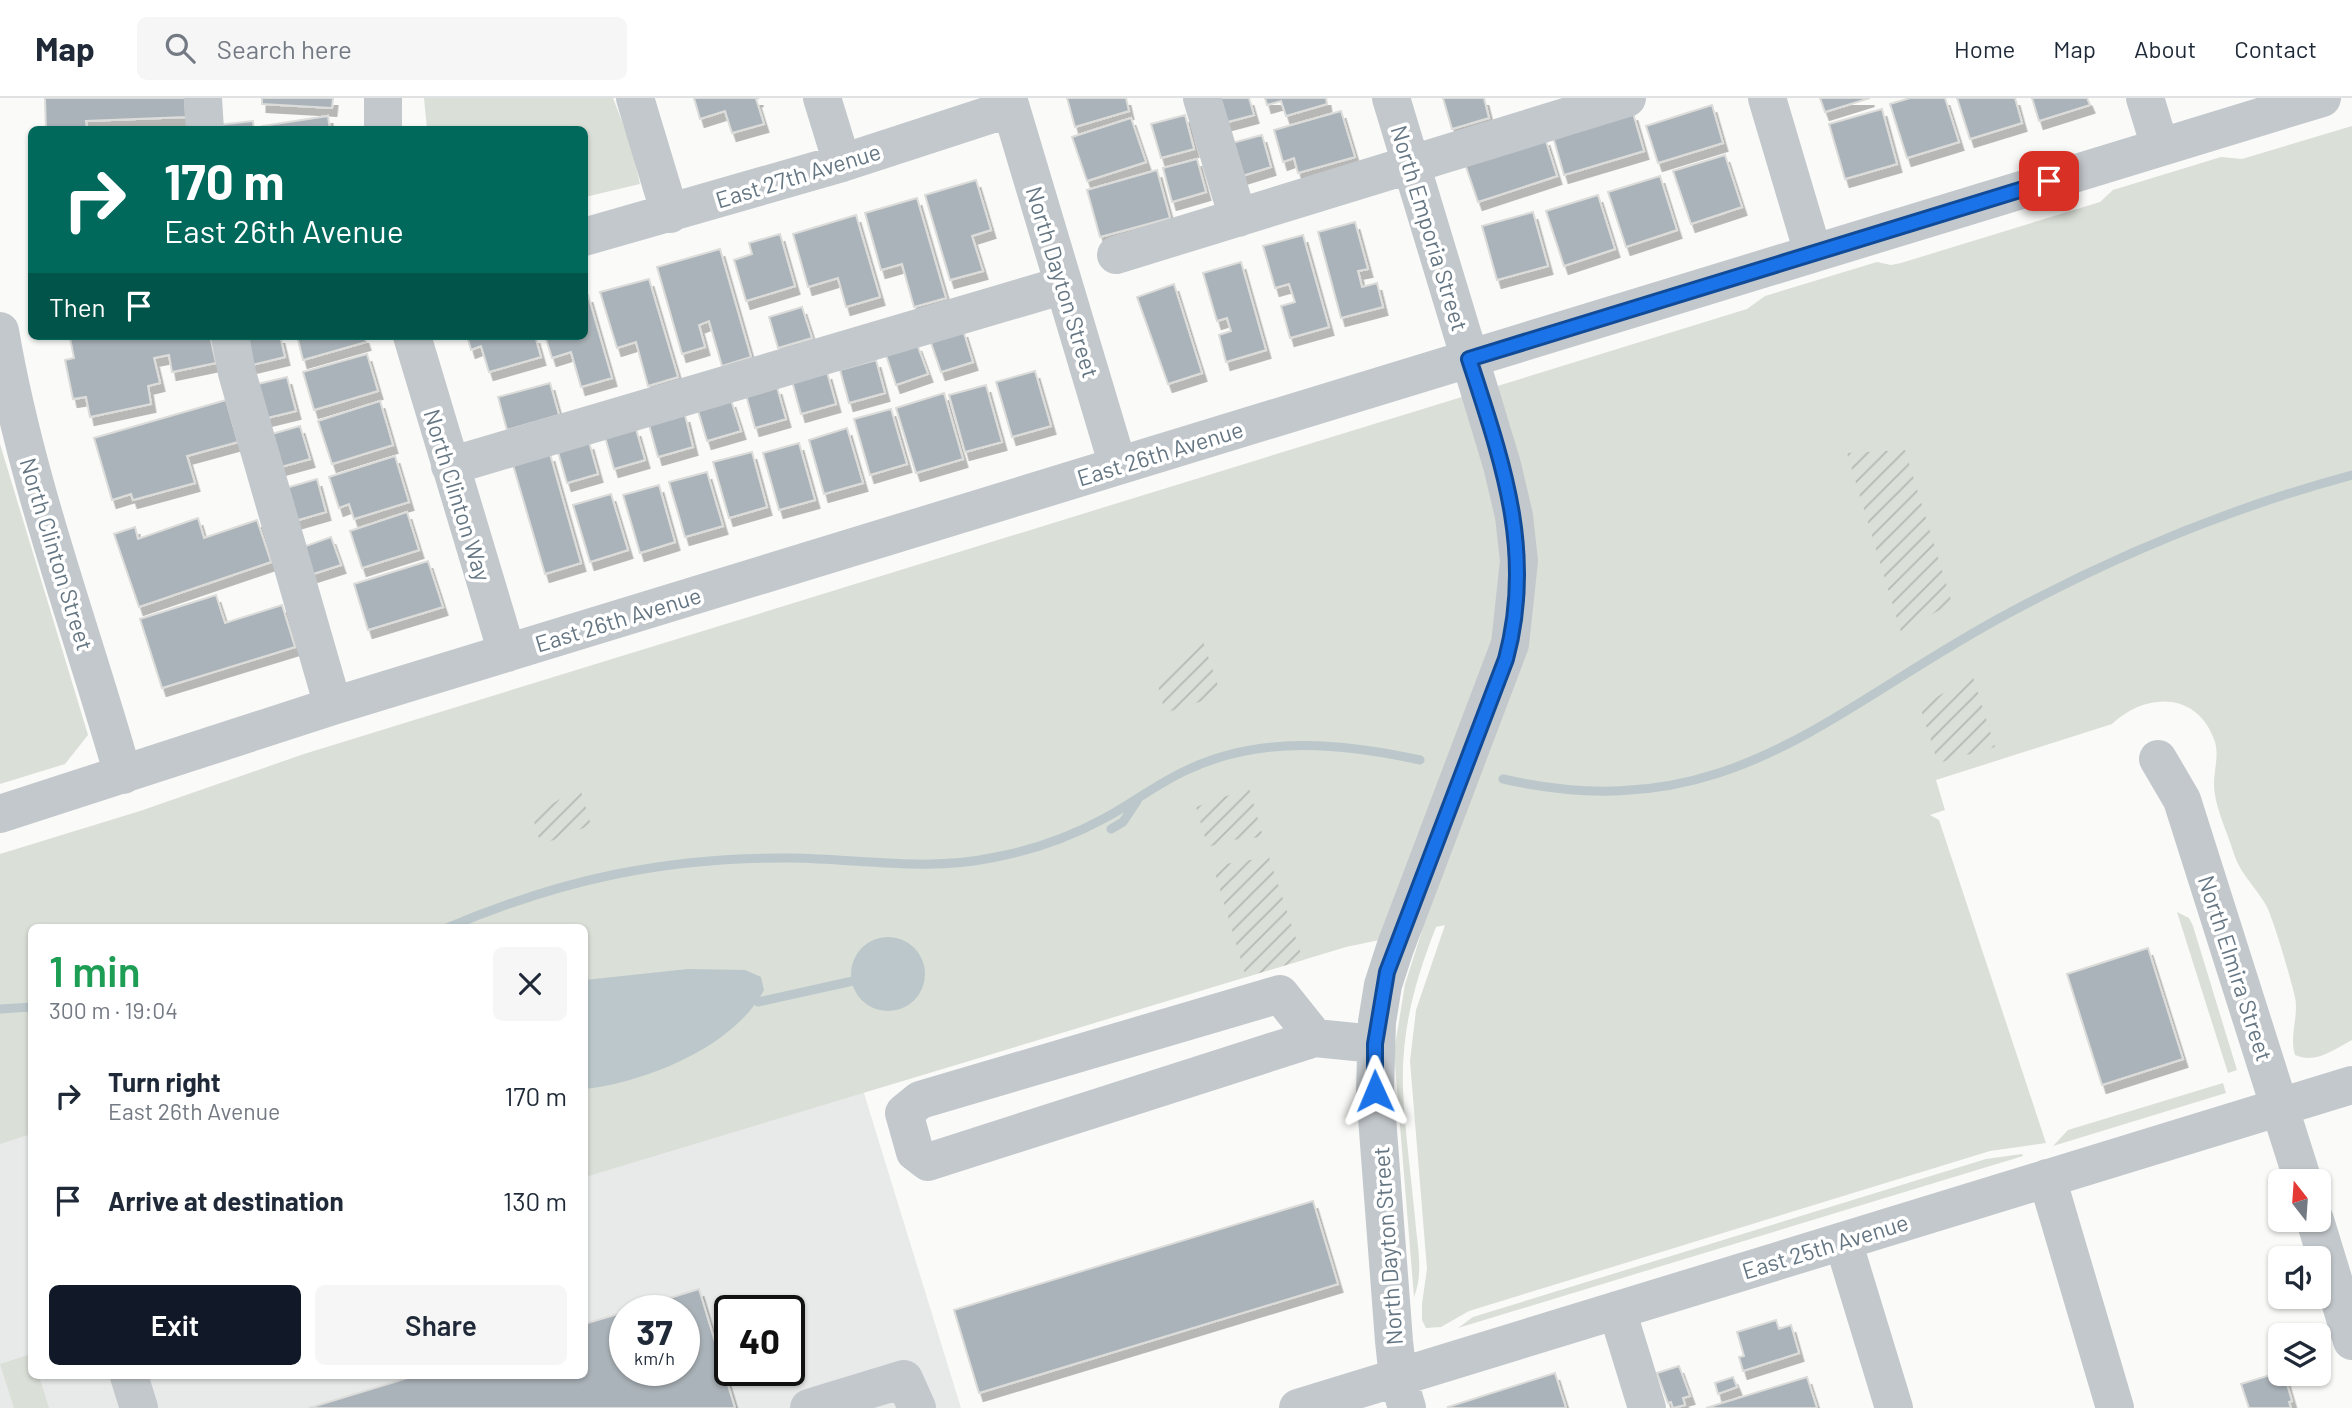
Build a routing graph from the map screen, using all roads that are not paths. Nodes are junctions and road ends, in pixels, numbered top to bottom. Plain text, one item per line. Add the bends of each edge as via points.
1 (203, 98) edge
2 (383, 98) edge
3 (635, 98) edge
4 (822, 98) edge
5 (1202, 98) edge
6 (1391, 98) edge
7 (1627, 98) edge
8 (1767, 98) edge
9 (2145, 98) edge
10 (2322, 98) edge
11 (1009, 103) edge
12 (205, 126) edge
13 (383, 126) edge
14 (2160, 147) junction
15 (842, 163) junction
16 (1411, 164) junction
17 (670, 214) junction
18 (1238, 218) junction
19 (588, 236) edge
20 (1814, 253) junction
21 (1116, 255) dead end
22 (1064, 285) junction
23 (0, 331) edge
24 (231, 340) edge
25 (413, 340) edge
26 (1469, 359) junction
27 (450, 466) junction
28 (1118, 466) junction
29 (507, 653) junction
30 (333, 706) junction
31 (2158, 759) dead end
32 (124, 775) junction
33 (0, 814) edge
34 (1315, 1038) junction
35 (1375, 1044) junction
36 (2352, 1085) edge
37 (2280, 1106) junction
38 (2299, 1169) edge
39 (2047, 1178) junction
40 (2319, 1232) edge
41 (1843, 1241) junction
42 (1617, 1310) junction
43 (2352, 1341) edge
44 (130, 1379) edge
45 (1402, 1393) edge
46 (1305, 1407) edge
47 (139, 1408) edge
48 (809, 1408) edge
49 (917, 1408) edge
50 (1647, 1408) edge
51 (1894, 1408) edge
52 (2115, 1408) edge

1 - 12 street
2 - 13 street
3 - 17 street
4 - 15 street
5 - 18 street
6 - 16 street, North Emporia Street
7 - 16 street
8 - 20 street
9 - 14 street
10 - 14 street, East 26th Avenue
11 - 15 street, East 27th Avenue
11 - 22 street, North Dayton Street
14 - 20 street, East 26th Avenue
15 - 17 street, East 27th Avenue
16 - 18 street
16 - 26 street, North Emporia Street
17 - 19 street, East 27th Avenue
18 - 21 street
20 - 26 street, East 26th Avenue
22 - 27 street
22 - 28 street, North Dayton Street
23 - 32 street, North Clinton Street via 37,494
24 - 30 street
25 - 27 street, North Clinton Way
26 - 28 street, East 26th Avenue
26 - 35 street, North Dayton Street via 1514,516 1519,561 1516,608 1506,659 1387,972
27 - 29 street, North Clinton Way
28 - 29 street, East 26th Avenue
29 - 30 street, East 26th Avenue
30 - 32 street, East 26th Avenue
31 - 37 street, North Elmira Street via 2182,800
32 - 33 street, East 26th Avenue
34 - 34 street via 928,1162 915,1152 904,1113 920,1100 1280,994
34 - 35 street
35 - 45 street, North Dayton Street via 1375,1091
36 - 37 street, East 25th Avenue
37 - 38 street, North Elmira Street
37 - 39 street, East 25th Avenue
39 - 41 street, East 25th Avenue
39 - 52 street
40 - 43 street
41 - 42 street, East 25th Avenue
41 - 51 street
42 - 45 street, East 25th Avenue
42 - 50 street
44 - 47 street
45 - 46 street, East 25th Avenue
48 - 49 street via 904,1379

